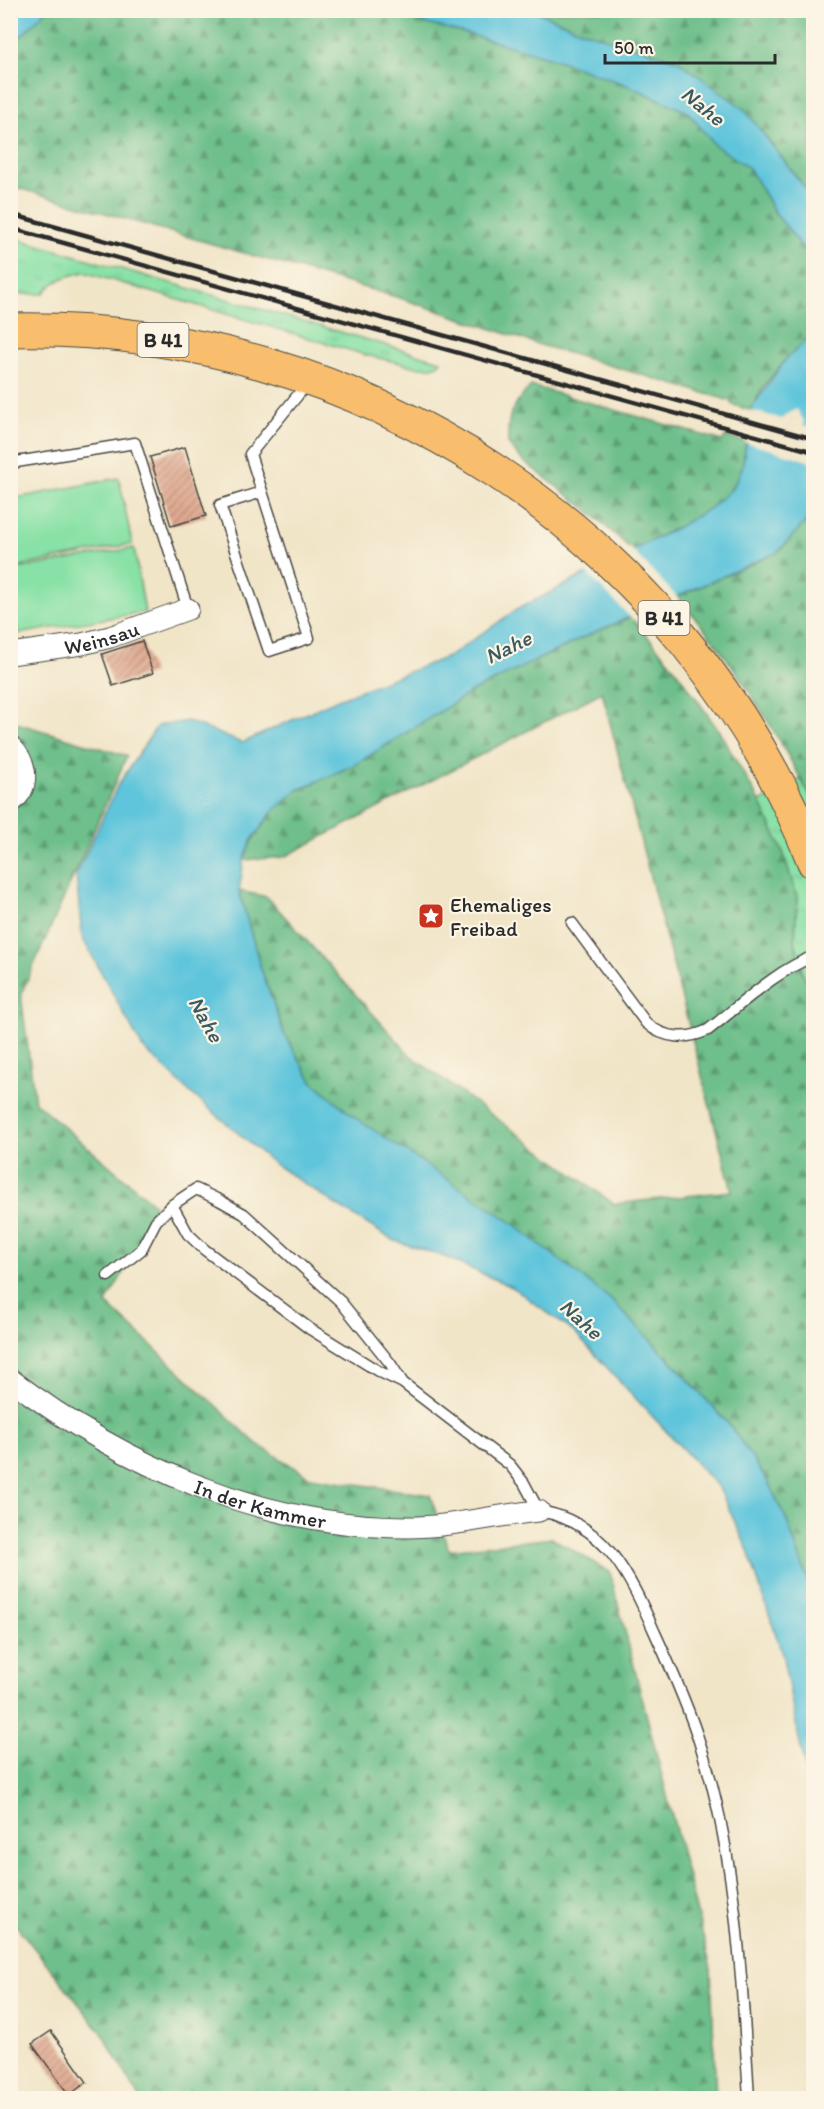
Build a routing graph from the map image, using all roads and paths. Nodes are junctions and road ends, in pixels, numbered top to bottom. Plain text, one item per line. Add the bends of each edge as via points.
1 (10, 330) edge
2 (312, 378) junction
3 (10, 463) edge
4 (262, 492) junction
5 (188, 609) joint
6 (10, 654) edge
7 (10, 746) edge
8 (10, 803) edge
9 (813, 862) edge
10 (572, 923) dead end
11 (813, 956) edge
12 (172, 1205) junction
13 (108, 1276) dead end
14 (10, 1379) edge
15 (403, 1383) junction
16 (539, 1511) junction
17 (749, 2098) edge

1 - 2 main road, B 41 via 90,331 153,338 210,349
2 - 4 lane via 250,454
2 - 9 main road, B 41 via 391,410 470,453 587,541 624,575 716,684 755,745
3 - 5 lane via 135,443
4 - 4 lane via 309,638 269,651 220,505
5 - 6 street, Weinsau via 110,637
7 - 8 street via 22,760 25,777 20,793
10 - 11 lane via 646,1023 656,1031 682,1037 708,1030 778,975
12 - 13 lane via 156,1221 141,1250
12 - 15 lane via 188,1234 205,1250 310,1329
12 - 15 lane via 196,1189 244,1214 341,1302
14 - 16 street, In der Kammer via 70,1422 145,1464 208,1490 273,1509 408,1527
15 - 16 lane via 510,1465
16 - 17 lane via 578,1524 612,1553 642,1604 686,1704 716,1803 730,1883

